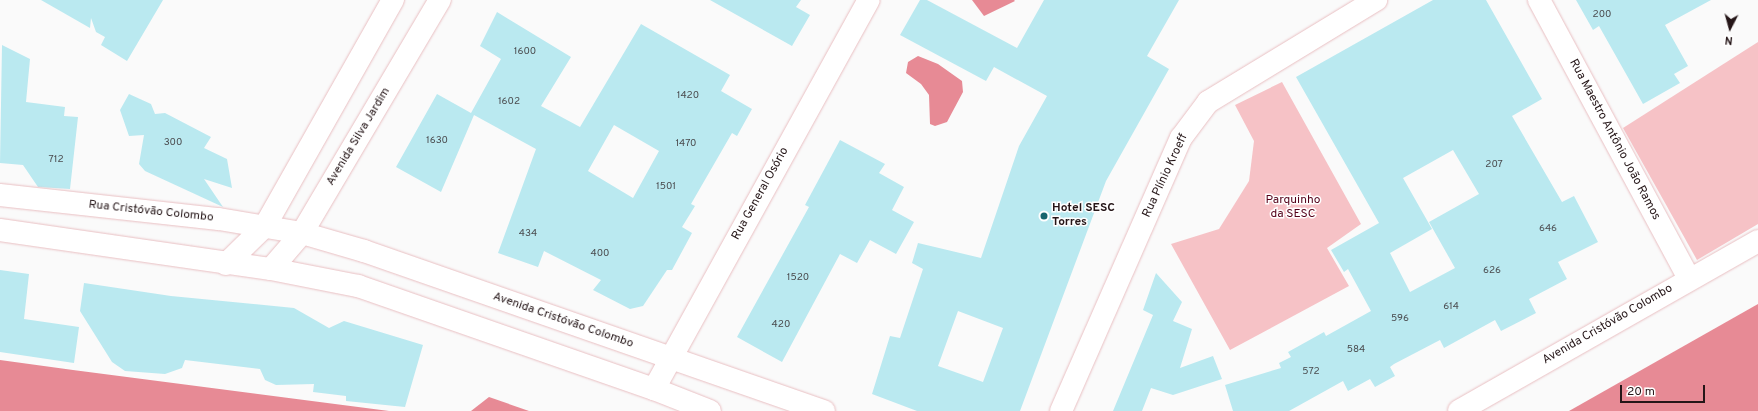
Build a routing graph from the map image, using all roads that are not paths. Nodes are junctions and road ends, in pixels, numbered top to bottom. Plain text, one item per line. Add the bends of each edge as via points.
1 (393, 0) edge
2 (440, 0) edge
3 (869, 0) edge
4 (1376, 0) edge
5 (1539, 0) edge
6 (0, 196) edge
7 (265, 226) junction
8 (0, 230) edge
9 (302, 233) junction
10 (1758, 241) edge
11 (226, 264) junction
12 (271, 269) junction
13 (1689, 279) junction
14 (670, 359) junction
15 (654, 389) junction
16 (710, 411) edge
17 (824, 411) edge
18 (1061, 411) edge
19 (1459, 411) edge

1 - 7 street
2 - 9 street, Avenida Silva Jardim
3 - 14 street, Rua General Osório
4 - 18 street, Rua Plínio Kroeff via 1208,102 1181,138
5 - 13 street, Rua Maestro Antônio João Ramos
6 - 7 street, Rua Cristóvão Colombo
7 - 9 street, Rua Cristóvão Colombo
7 - 11 street
8 - 11 street
9 - 12 street, Avenida Silva Jardim
9 - 14 street, Avenida Cristóvão Colombo via 364,251
10 - 13 street, Avenida Cristóvão Colombo
11 - 12 street
12 - 15 street via 358,286
13 - 19 street, Avenida Cristóvão Colombo
14 - 15 street, Rua General Osório
14 - 17 street, Avenida Cristóvão Colombo
15 - 16 street

